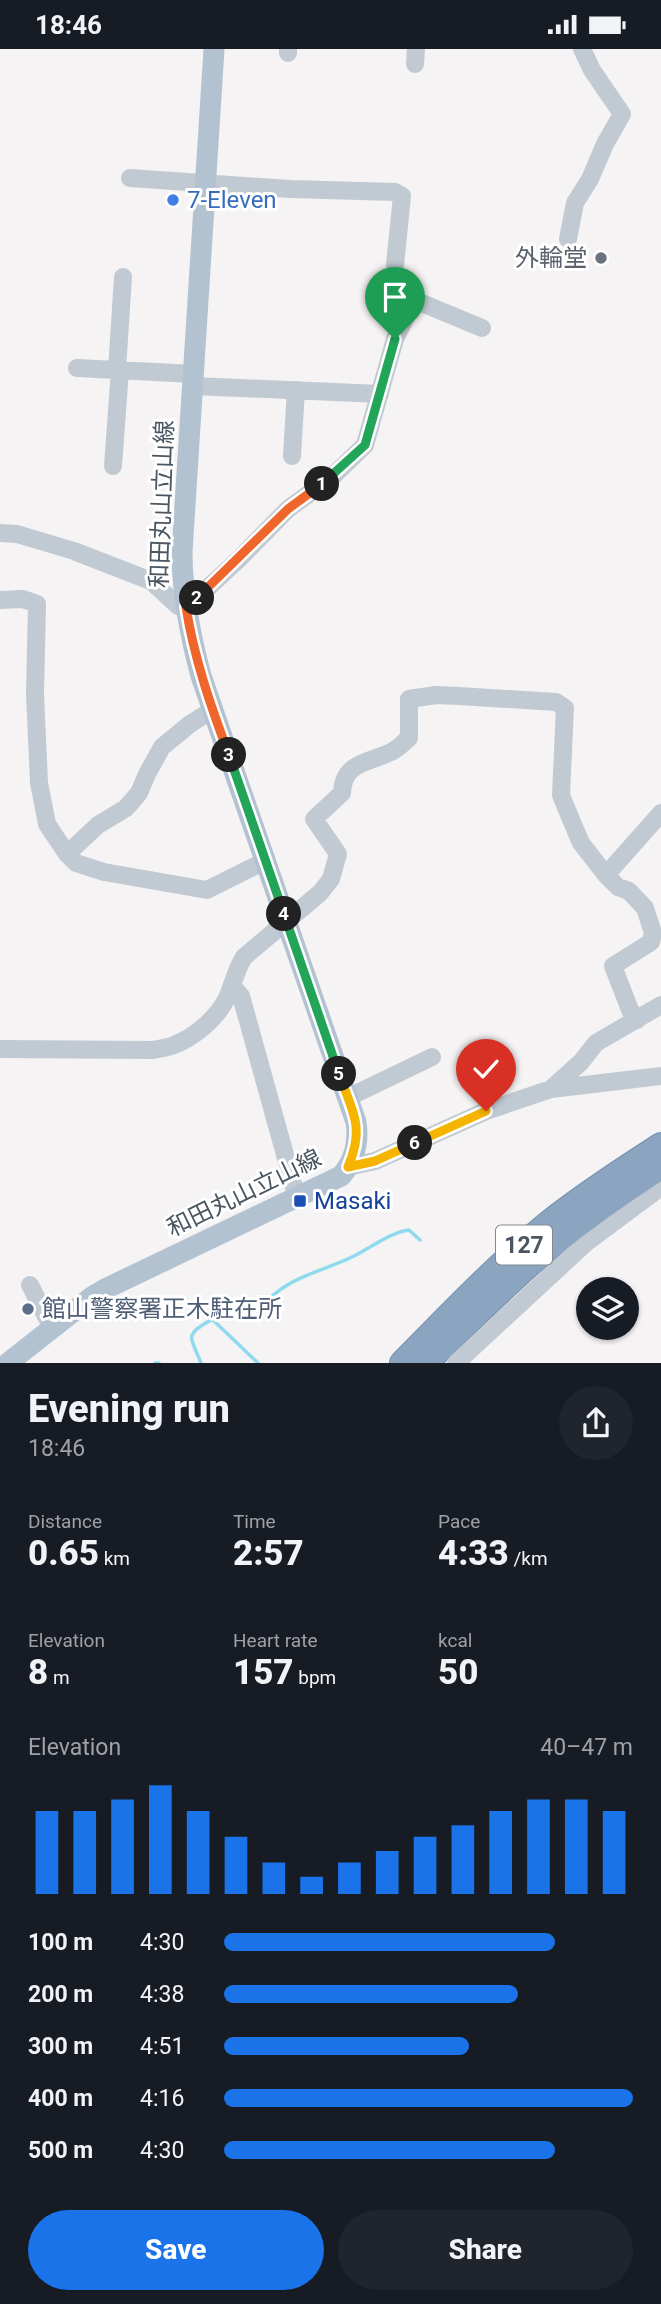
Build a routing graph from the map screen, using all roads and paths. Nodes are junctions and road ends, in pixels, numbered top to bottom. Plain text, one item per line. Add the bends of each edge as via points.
1 (214, 49) edge
2 (582, 50) edge
3 (130, 178) dead end
4 (205, 183) junction
5 (568, 239) dead end
6 (395, 265) dead end
7 (123, 277) dead end
8 (482, 328) dead end
9 (77, 368) dead end
10 (118, 370) junction
11 (193, 380) junction
12 (296, 390) junction
13 (380, 394) junction
14 (292, 456) dead end
15 (113, 466) dead end
16 (0, 533) edge
17 (0, 600) edge
18 (186, 607) junction
19 (212, 710) junction
20 (661, 813) edge
21 (67, 855) junction
22 (265, 861) junction
23 (606, 875) junction
24 (287, 921) junction
25 (232, 986) junction
26 (661, 1005) edge
27 (637, 1020) junction
28 (0, 1049) edge
29 (432, 1057) dead end
30 (661, 1076) edge
31 (551, 1089) junction
32 (347, 1098) junction
33 (661, 1145) edge
34 (348, 1167) junction
35 (661, 1167) edge
36 (661, 1187) edge
37 (297, 1198) junction
38 (30, 1285) dead end
39 (52, 1328) junction
40 (8, 1363) edge
41 (402, 1363) edge
42 (426, 1363) edge
43 (456, 1363) edge

1 - 4 main road, 和田丸山立山線
2 - 5 street via 622,114 575,203
3 - 4 street
4 - 6 street via 395,192 402,197
4 - 11 main road, 和田丸山立山線
7 - 10 street
8 - 13 street via 413,303 395,339
9 - 10 street
10 - 11 street
10 - 15 street
11 - 12 street
11 - 18 main road, 和田丸山立山線 via 182,552
12 - 13 street
12 - 14 street
13 - 18 street via 365,445 332,477 288,509
16 - 18 street via 74,551 151,581 178,606
17 - 21 street via 37,604 39,783 47,824
18 - 19 main road, 和田丸山立山線
19 - 21 street via 162,747 139,793 126,808 98,825
19 - 22 main road, 和田丸山立山線
20 - 23 street
21 - 22 street via 76,863 104,872 207,890
22 - 24 main road, 和田丸山立山線
23 - 24 street via 580,843 562,795 565,708 556,702 436,695 410,699 410,738 394,751 353,768 343,779 342,793 314,819 338,854 331,879
23 - 27 street via 645,908 653,933 651,942 613,966
24 - 25 street via 244,957
24 - 32 main road, 和田丸山立山線
25 - 28 street via 211,1020 174,1045 137,1051
25 - 37 street via 241,996
26 - 27 street
27 - 31 street via 596,1043
29 - 32 street
30 - 31 street
31 - 34 street via 486,1111 375,1161
32 - 34 main road, 和田丸山立山線 via 358,1134
33 - 41 highway, 127 via 547,1224
34 - 37 main road, 和田丸山立山線
35 - 42 highway, 127 via 552,1245
36 - 43 street via 587,1242
37 - 39 main road, 和田丸山立山線 via 105,1289
38 - 39 street
39 - 40 main road, 和田丸山立山線

